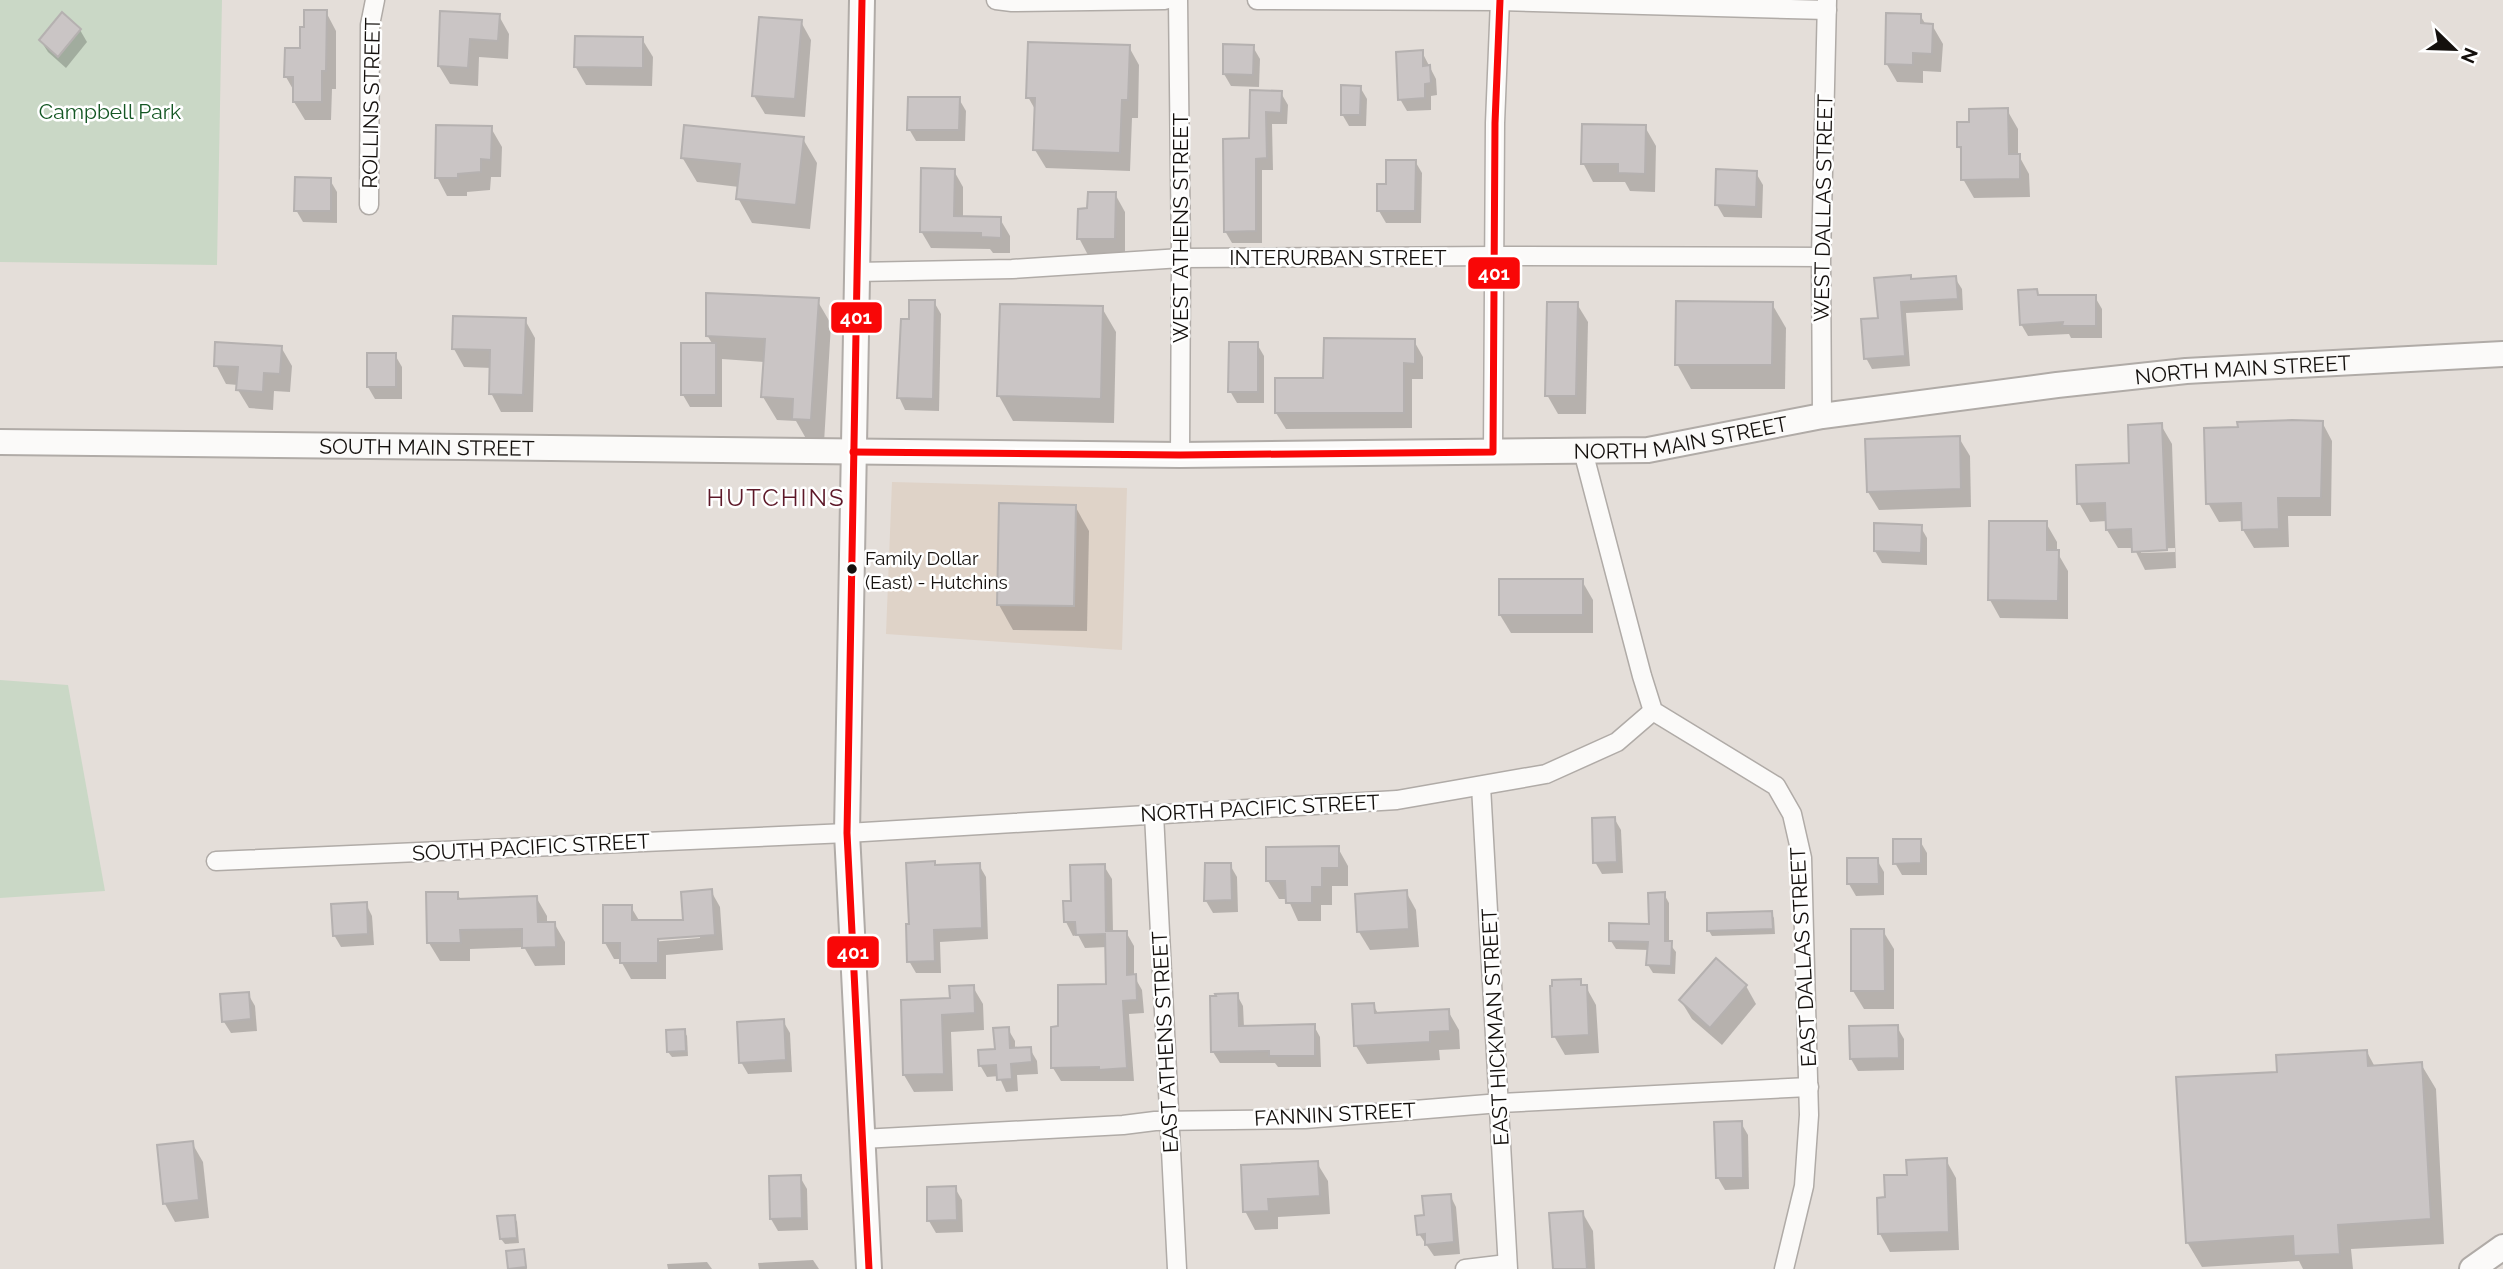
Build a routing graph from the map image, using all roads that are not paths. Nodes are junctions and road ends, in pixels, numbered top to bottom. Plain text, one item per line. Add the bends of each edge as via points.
1 (375, 0) edge
2 (862, 0) edge
3 (996, 0) edge
4 (1165, 0) edge
5 (1178, 0) edge
6 (1257, 0) edge
7 (1500, 0) edge
8 (1826, 5) edge
9 (369, 205) dead end
10 (1495, 256) junction
11 (1821, 257) junction
12 (1181, 258) junction
13 (856, 272) junction
14 (2503, 354) edge
15 (1822, 416) junction
16 (0, 442) edge
17 (1583, 451) junction
18 (853, 452) junction
19 (1493, 452) junction
20 (1180, 455) junction
21 (1653, 711) junction
22 (1481, 786) junction
23 (1154, 814) junction
24 (847, 833) junction
25 (216, 861) dead end
26 (1809, 1087) junction
27 (1500, 1103) junction
28 (1169, 1121) junction
29 (862, 1139) junction
30 (2503, 1247) edge
31 (1508, 1266) edge
32 (869, 1269) edge
33 (1177, 1269) edge
34 (1465, 1269) edge
35 (1784, 1269) edge
36 (2472, 1269) edge

1 - 9 street, ROLLINS STREET via 370,25
2 - 13 street
3 - 4 street
5 - 12 street, WEST ATHENS STREET
6 - 7 street
7 - 8 street
7 - 10 street
8 - 11 street, WEST DALLAS STREET
10 - 11 street, INTERURBAN STREET
10 - 12 street, INTERURBAN STREET
10 - 19 street
11 - 15 street, WEST DALLAS STREET
12 - 13 street, INTERURBAN STREET via 1012,269
12 - 20 street, WEST ATHENS STREET
13 - 18 street
14 - 15 street, NORTH MAIN STREET via 2186,371
15 - 17 street, NORTH MAIN STREET via 1648,450
16 - 18 street, SOUTH MAIN STREET
17 - 19 street, NORTH MAIN STREET
17 - 21 street
18 - 20 street, NORTH MAIN STREET
18 - 24 street
19 - 20 street, NORTH MAIN STREET
21 - 22 street, NORTH PACIFIC STREET via 1617,742 1546,774
21 - 26 street, EAST DALLAS STREET via 1776,786 1792,814 1802,858
22 - 23 street, NORTH PACIFIC STREET via 1397,800
22 - 27 street, EAST HICKMAN STREET
23 - 24 street, NORTH PACIFIC STREET
23 - 28 street, EAST ATHENS STREET
24 - 25 street, SOUTH PACIFIC STREET
24 - 29 street
26 - 27 street, FANNIN STREET
26 - 35 street, EAST DALLAS STREET via 1804,1186
27 - 28 street, FANNIN STREET via 1305,1119
27 - 31 street, EAST HICKMAN STREET
28 - 29 street, FANNIN STREET
28 - 33 street, EAST ATHENS STREET
29 - 32 street
30 - 36 street
31 - 34 street

